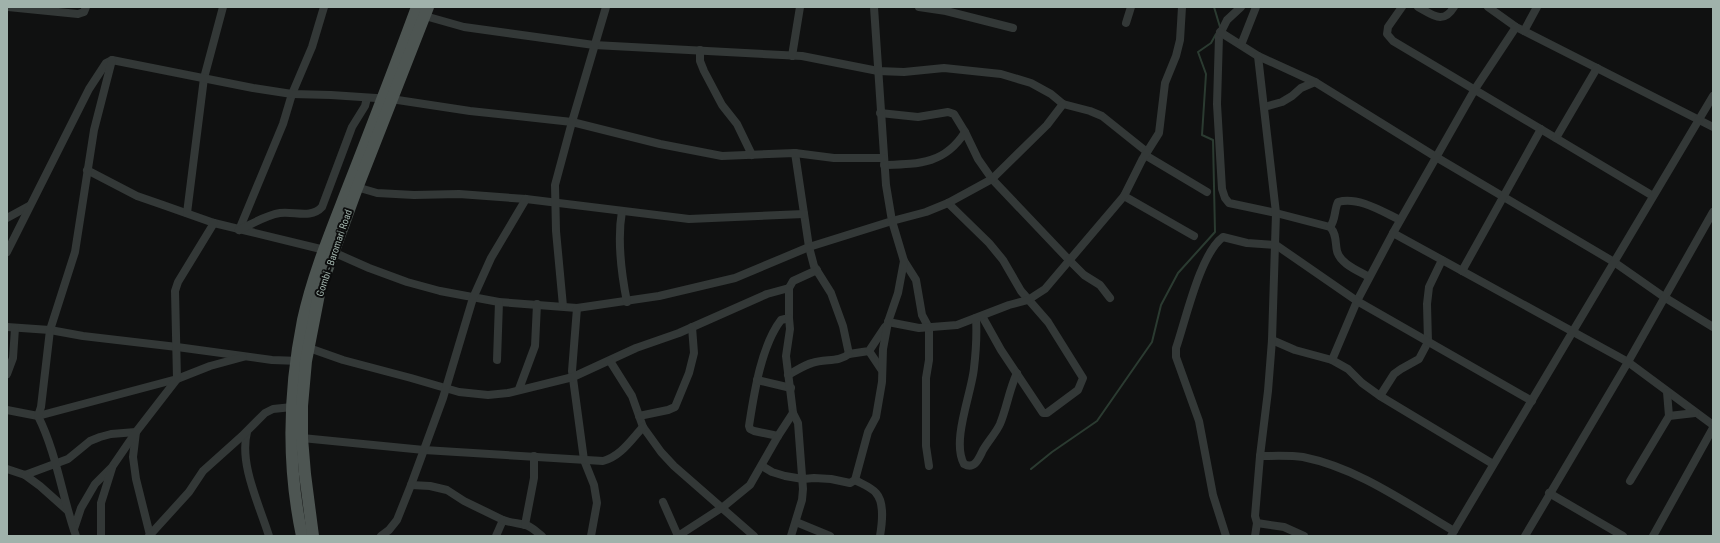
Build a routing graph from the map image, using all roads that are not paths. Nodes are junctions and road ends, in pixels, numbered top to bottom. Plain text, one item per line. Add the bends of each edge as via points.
1 (9, 7) edge
2 (86, 7) edge
3 (223, 7) edge
4 (324, 7) edge
5 (606, 7) edge
6 (800, 7) edge
7 (874, 7) edge
8 (919, 7) edge
9 (1131, 7) edge
10 (1182, 7) edge
11 (1241, 7) edge
12 (1256, 7) edge
13 (1402, 7) edge
14 (1418, 7) edge
15 (1454, 7) edge
16 (1488, 7) edge
17 (1537, 7) edge
18 (423, 10) edge
19 (1126, 23) dead end
20 (1516, 27) junction
21 (1013, 28) dead end
22 (1524, 31) junction
23 (1220, 32) junction
24 (594, 45) junction
25 (1242, 45) junction
26 (700, 50) junction
27 (792, 56) junction
28 (1258, 56) junction
29 (112, 60) junction
30 (1596, 68) junction
31 (878, 71) junction
32 (204, 78) junction
33 (1315, 82) junction
34 (1475, 89) junction
35 (292, 94) junction
36 (1713, 96) edge
37 (367, 98) junction
38 (386, 99) junction
39 (1063, 104) junction
40 (1264, 107) junction
41 (880, 113) junction
42 (1698, 119) junction
43 (572, 122) junction
44 (1713, 127) edge
45 (1541, 129) junction
46 (965, 132) junction
47 (1556, 138) junction
48 (795, 153) junction
49 (1146, 154) junction
50 (752, 155) junction
51 (1436, 157) junction
52 (884, 161) junction
53 (87, 170) junction
54 (992, 179) junction
55 (353, 186) junction
56 (1208, 192) dead end
57 (1124, 196) junction
58 (1503, 196) junction
59 (1653, 196) junction
60 (526, 199) junction
61 (555, 203) junction
62 (948, 203) junction
63 (29, 206) junction
64 (622, 210) junction
65 (1713, 212) edge
66 (188, 213) junction
67 (1276, 213) junction
68 (804, 214) junction
69 (7, 218) edge
70 (1400, 220) junction
71 (892, 221) junction
72 (1710, 222) edge
73 (214, 223) junction
74 (1330, 227) junction
75 (239, 230) junction
76 (1393, 233) junction
77 (1194, 236) dead end
78 (1276, 245) junction
79 (809, 247) junction
80 (329, 251) junction
81 (7, 252) edge
82 (904, 260) junction
83 (1069, 260) junction
84 (1442, 260) junction
85 (1614, 262) junction
86 (817, 270) junction
87 (1462, 271) junction
88 (1369, 277) junction
89 (789, 288) junction
90 (1664, 297) junction
91 (473, 298) junction
92 (1110, 298) dead end
93 (1028, 300) junction
94 (1357, 301) junction
95 (499, 302) junction
96 (627, 302) junction
97 (537, 304) junction
98 (562, 306) junction
99 (577, 308) junction
100 (979, 317) junction
101 (789, 318) junction
102 (888, 322) junction
103 (11, 327) edge
104 (1713, 327) edge
105 (692, 328) junction
106 (929, 328) junction
107 (50, 330) junction
108 (1573, 332) junction
109 (1272, 340) junction
110 (1428, 342) junction
111 (177, 347) junction
112 (308, 348) junction
113 (869, 351) junction
114 (849, 354) junction
115 (244, 357) junction
116 (497, 360) dead end
117 (610, 360) junction
118 (1332, 360) junction
119 (301, 361) junction
120 (1628, 362) junction
121 (881, 369) junction
122 (7, 374) edge
123 (788, 374) junction
124 (1017, 374) junction
125 (573, 377) junction
126 (177, 379) junction
127 (757, 380) junction
128 (445, 388) junction
129 (791, 388) junction
130 (519, 389) junction
131 (1667, 392) junction
132 (1380, 396) junction
133 (1532, 402) junction
134 (292, 407) junction
135 (7, 410) edge
136 (793, 412) junction
137 (1695, 413) junction
138 (38, 416) junction
139 (639, 416) junction
140 (1669, 416) junction
141 (1713, 425) edge
142 (644, 427) junction
143 (1713, 428) edge
144 (136, 432) junction
145 (246, 432) junction
146 (778, 436) junction
147 (302, 438) junction
148 (424, 450) junction
149 (534, 456) junction
150 (1260, 456) junction
151 (584, 459) junction
152 (56, 463) junction
153 (1493, 464) junction
154 (762, 466) junction
155 (929, 466) dead end
156 (112, 468) junction
157 (7, 469) edge
158 (25, 475) junction
159 (803, 479) junction
160 (855, 480) junction
161 (1630, 481) dead end
162 (412, 485) junction
163 (1549, 493) junction
164 (663, 502) dead end
165 (723, 507) junction
166 (68, 511) junction
167 (503, 520) junction
168 (796, 522) junction
169 (1257, 523) junction
170 (525, 525) junction
171 (75, 533) edge
172 (1453, 534) edge
173 (303, 535) edge
174 (101, 536) edge
175 (149, 536) edge
176 (269, 536) edge
177 (381, 536) edge
178 (496, 536) edge
179 (542, 536) edge
180 (591, 536) edge
181 (678, 536) edge
182 (754, 536) edge
183 (791, 536) edge
184 (830, 536) edge
185 (880, 536) edge
186 (1226, 536) edge
187 (1255, 536) edge
188 (1304, 536) edge
189 (1525, 536) edge
190 (1623, 536) edge
191 (1653, 536) edge

1 - 2 street via 78,14 84,12
3 - 32 street
4 - 35 street via 312,47
5 - 24 street
6 - 27 street
7 - 31 street
8 - 21 street
9 - 19 street
10 - 49 street via 1180,40 1165,83 1160,128
11 - 23 street via 1227,20
12 - 25 street
13 - 34 street via 1388,27 1387,34 1392,40
14 - 15 street via 1444,18
16 - 20 street
17 - 22 street
18 - 24 street via 464,27
18 - 38 main road, Gombi - Baromari Road
20 - 22 street
20 - 34 street
22 - 30 street
23 - 25 street
23 - 67 street via 1217,104 1224,198 1229,203
24 - 26 street
24 - 43 street
25 - 28 street
26 - 27 street
26 - 50 street via 700,61 704,71 722,105 737,124
27 - 31 street
28 - 33 street
28 - 40 street
29 - 32 street
29 - 53 street via 94,130
29 - 63 street via 106,63 89,89
30 - 42 street
30 - 47 street
31 - 39 street via 904,72 944,68 1001,74 1031,83
31 - 41 street
32 - 35 street
32 - 66 street
33 - 40 street via 1301,88 1282,102
33 - 51 street
34 - 45 street
34 - 51 street
35 - 37 street
35 - 75 street via 283,124
36 - 42 street
37 - 38 street
37 - 75 street via 352,127 322,207 317,212 306,214 279,213
38 - 43 street
38 - 55 main road, Gombi - Baromari Road
39 - 49 street via 1102,116
39 - 54 street via 1048,125
40 - 67 street
41 - 46 street via 918,117 948,112 954,114
41 - 52 street
42 - 44 street
42 - 59 street
43 - 50 street via 697,152 722,156
43 - 61 street via 555,185
45 - 47 street
45 - 58 street
46 - 52 street via 946,154 936,159 923,163
46 - 54 street via 978,159
47 - 59 street
48 - 50 street
48 - 52 street
48 - 68 street
49 - 56 street
49 - 57 street
51 - 58 street
51 - 70 street
52 - 71 street
53 - 66 street via 137,196
53 - 107 street via 75,252
54 - 62 street
54 - 83 street
55 - 60 street via 377,193 402,195 458,194
55 - 80 main road, Gombi - Baromari Road
57 - 77 street
57 - 83 street
58 - 85 street
58 - 87 street
59 - 85 street
60 - 61 street
60 - 91 street via 491,258
61 - 64 street
61 - 98 street
62 - 71 street
62 - 93 street via 989,243
63 - 69 street
63 - 81 street
64 - 68 street via 689,219
64 - 96 street via 619,225 621,265
65 - 72 street
66 - 73 street
67 - 74 street
67 - 78 street
68 - 79 street
70 - 74 street via 1360,203 1342,201 1338,202 1335,219
70 - 76 street
71 - 79 street
71 - 82 street
72 - 90 street
73 - 75 street
73 - 111 street via 175,291
74 - 88 street via 1334,231 1337,253 1340,257
75 - 80 street
76 - 84 street
76 - 88 street
78 - 94 street
78 - 109 street
78 - 186 street via 1247,243 1224,237 1217,242 1204,265 1176,348 1178,366 1199,421 1213,495
79 - 86 street
79 - 96 street via 735,278
80 - 91 street via 407,282
80 - 112 main road, Gombi - Baromari Road
80 - 119 main road, Gombi - Baromari Road via 309,296
82 - 102 street via 898,293
82 - 106 street via 916,280 922,314
83 - 92 street via 1084,275 1100,285
83 - 93 street via 1045,289
84 - 87 street
84 - 110 street via 1428,292
85 - 90 street
85 - 108 street
86 - 89 street via 793,281
86 - 114 street via 831,293 843,326
87 - 108 street
88 - 94 street
89 - 101 street
89 - 105 street via 767,294
90 - 104 street
90 - 120 street
91 - 95 street
91 - 128 street
93 - 100 street
93 - 124 street via 1048,322 1083,378 1078,390 1048,413 1043,413
94 - 110 street
94 - 118 street
95 - 97 street
95 - 116 street
96 - 99 street
97 - 98 street
97 - 130 street via 535,346
98 - 99 street
99 - 125 street
100 - 106 street via 958,324
100 - 124 street
100 - 124 street via 974,368 962,419 960,441 964,464 967,466 977,462 999,426
101 - 123 street via 786,356
101 - 127 street via 781,320 774,330
102 - 106 street via 908,327
102 - 113 street
102 - 121 street
103 - 107 street
103 - 122 street via 13,358
105 - 117 street
105 - 139 street via 694,353 675,407
106 - 155 street via 926,378 926,446
107 - 111 street
107 - 138 street
108 - 120 street
108 - 133 street
109 - 118 street via 1295,350
109 - 150 street
110 - 132 street via 1419,359 1394,374
110 - 133 street
111 - 115 street
111 - 126 street
112 - 119 main road, Gombi - Baromari Road
112 - 128 street
113 - 114 street
113 - 121 street
114 - 123 street via 844,358 813,362
115 - 119 street
115 - 126 street via 210,366
117 - 125 street
117 - 139 street via 632,396
118 - 132 street via 1348,369
119 - 134 main road, Gombi - Baromari Road
119 - 147 main road, Gombi - Baromari Road
120 - 131 street
120 - 163 street
121 - 160 street via 882,382 876,417 868,432
123 - 129 street
125 - 130 street
125 - 151 street
126 - 138 street
126 - 144 street
127 - 129 street
127 - 146 street via 750,429
128 - 130 street via 471,395 508,393
128 - 148 street
129 - 136 street
131 - 137 street
131 - 140 street
132 - 153 street
133 - 153 street
134 - 145 street via 273,409 265,413
134 - 173 main road, Gombi - Baromari Road via 294,485
135 - 138 street
136 - 146 street
136 - 159 street via 798,423
137 - 140 street
137 - 141 street
138 - 152 street
139 - 142 street
140 - 161 street
142 - 151 street via 612,459
142 - 165 street via 674,466
143 - 191 street
144 - 152 street via 111,434 95,439 68,459
144 - 156 street
144 - 175 street via 133,457
145 - 175 street via 203,471 189,492
145 - 176 street via 245,463
146 - 154 street
147 - 148 street
147 - 173 main road, Gombi - Baromari Road via 308,506
148 - 149 street
148 - 162 street
149 - 151 street
149 - 170 street via 534,478
150 - 169 street via 1255,516
150 - 172 street via 1301,457 1334,465 1361,477
151 - 180 street via 594,485 597,503
152 - 158 street
152 - 166 street
153 - 172 street
154 - 159 street via 772,472
154 - 165 street via 750,485
156 - 171 street via 95,484 81,508
156 - 174 street via 101,503
157 - 158 street
158 - 166 street
159 - 160 street via 850,482
159 - 168 street via 802,500
160 - 185 street via 878,494 882,522
162 - 167 street via 447,490
162 - 177 street via 397,520
163 - 189 street
163 - 190 street
164 - 181 street
165 - 181 street
165 - 182 street
166 - 171 street
167 - 170 street
167 - 178 street
168 - 183 street
168 - 184 street
169 - 187 street
169 - 188 street via 1284,527
170 - 179 street

